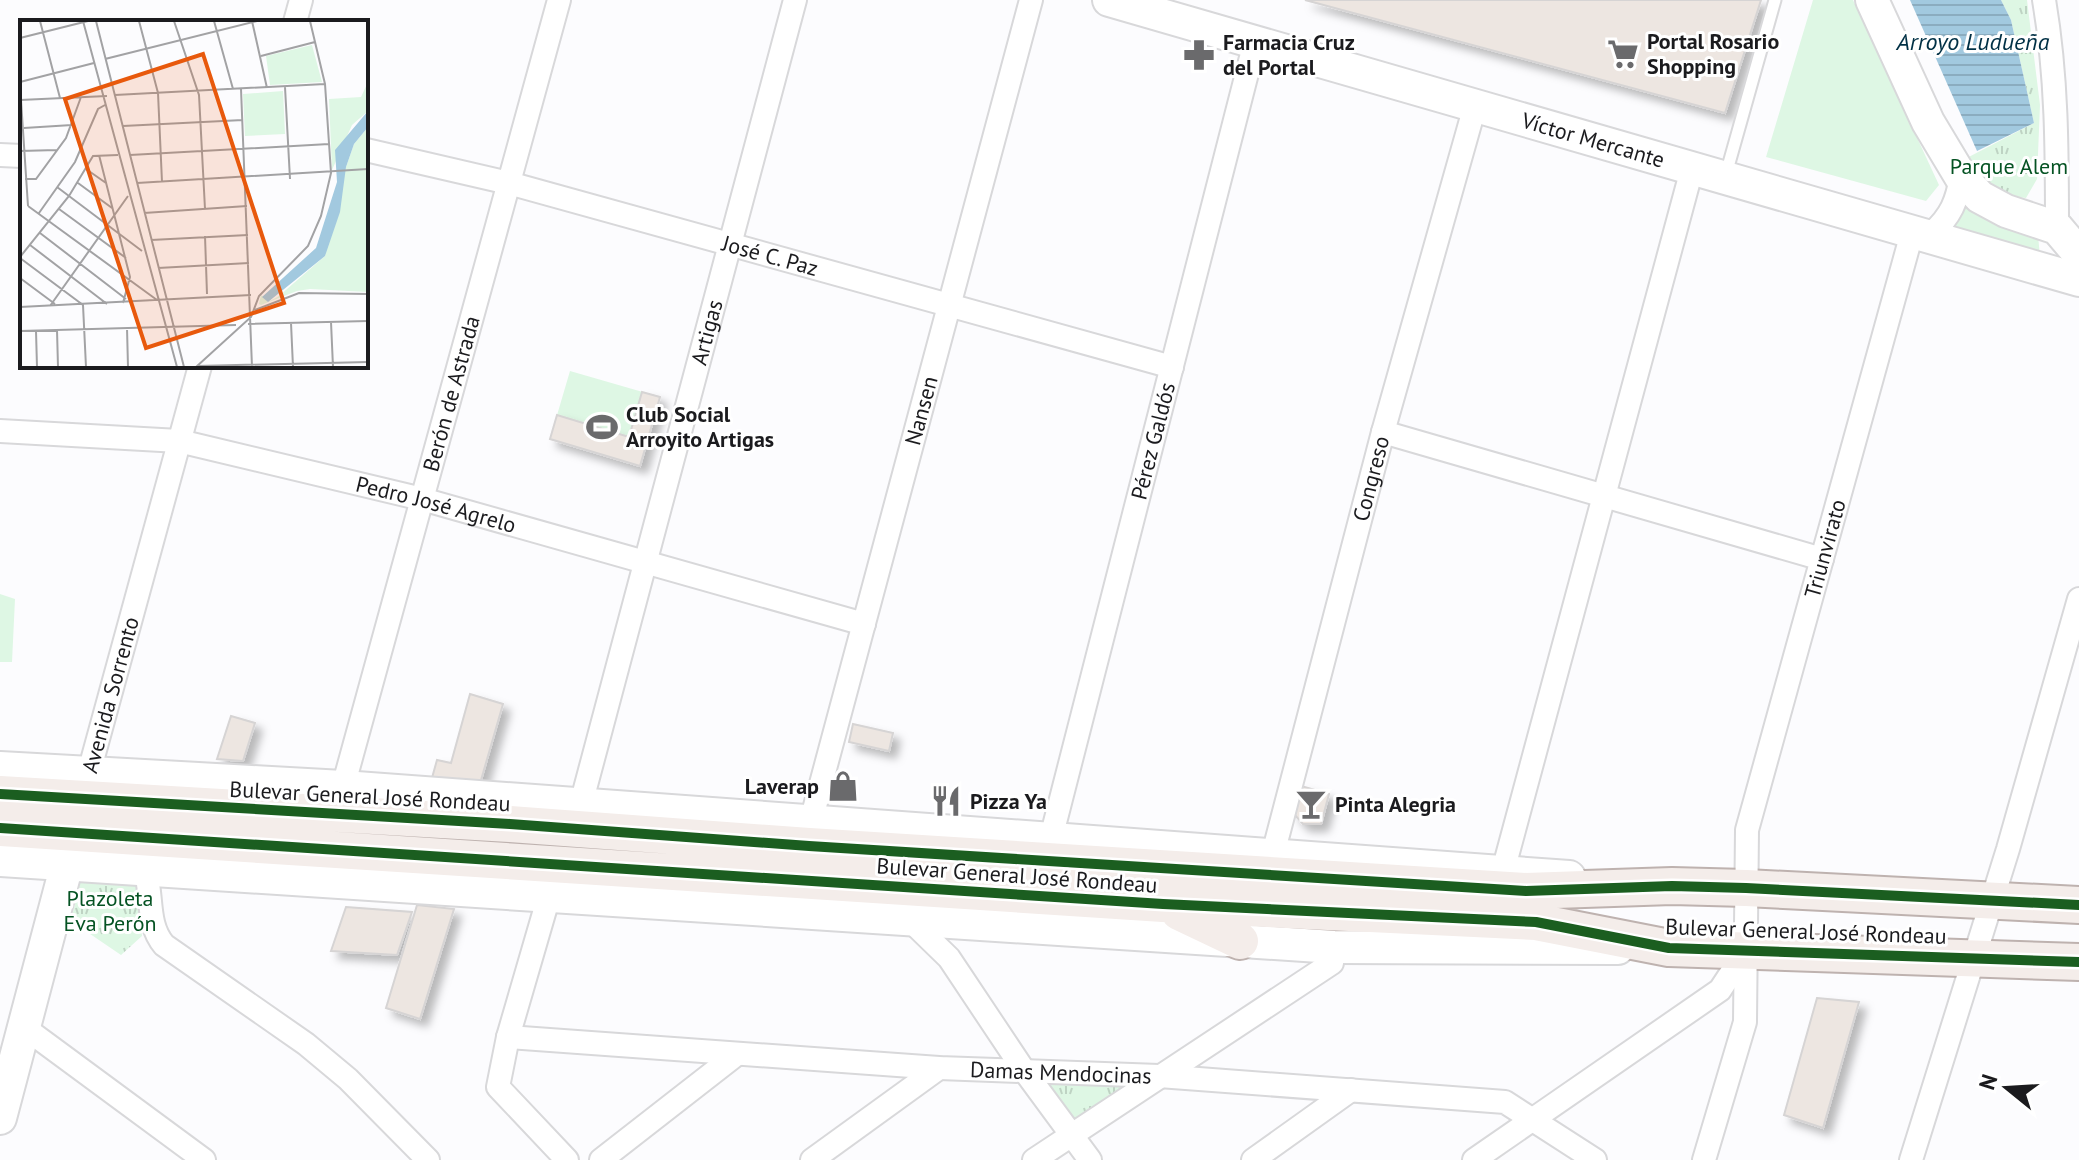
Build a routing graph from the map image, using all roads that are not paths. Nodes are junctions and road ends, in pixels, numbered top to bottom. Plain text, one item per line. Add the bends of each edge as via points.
1 (301, 0) edge
2 (559, 0) edge
3 (795, 0) edge
4 (1031, 0) edge
5 (1109, 0) edge
6 (1775, 0) edge
7 (1872, 0) edge
8 (2044, 0) edge
9 (296, 20) edge
10 (1255, 42) junction
11 (1475, 106) junction
12 (368, 150) edge
13 (0, 155) edge
14 (20, 156) edge
15 (1692, 169) junction
16 (1961, 177) junction
17 (1725, 179) junction
18 (2057, 182) junction
19 (509, 183) junction
20 (2006, 211) junction
21 (1912, 233) junction
22 (729, 245) junction
23 (2072, 263) edge
24 (949, 305) junction
25 (1172, 367) junction
26 (199, 368) edge
27 (0, 431) edge
28 (1383, 432) junction
29 (179, 441) junction
30 (1604, 496) junction
31 (422, 499) junction
32 (1822, 559) junction
33 (645, 563) junction
34 (2079, 599) edge
35 (864, 624) junction
36 (0, 768) edge
37 (343, 787) junction
38 (420, 792) junction
39 (0, 794) edge
40 (581, 804) junction
41 (79, 817) junction
42 (510, 824) junction
43 (0, 828) edge
44 (810, 834) junction
45 (1006, 835) junction
46 (1051, 838) junction
47 (1273, 854) junction
48 (0, 860) edge
49 (1101, 863) junction
50 (145, 870) junction
51 (1503, 871) junction
52 (1672, 886) junction
53 (1746, 888) junction
54 (549, 896) junction
55 (804, 897) junction
56 (1990, 902) junction
57 (1163, 904) junction
58 (2079, 905) edge
59 (885, 918) junction
60 (1240, 941) junction
61 (1334, 947) junction
62 (1669, 948) junction
63 (1745, 952) junction
64 (1975, 958) junction
65 (2079, 962) edge
66 (1720, 990) junction
67 (1747, 1000) junction
68 (25, 1028) junction
69 (508, 1037) junction
70 (737, 1054) junction
71 (939, 1068) junction
72 (1023, 1069) junction
73 (1159, 1076) junction
74 (1351, 1090) junction
75 (0, 1118) edge
76 (1532, 1120) junction
77 (1072, 1134) junction
78 (1702, 1158) edge
79 (204, 1160) edge
80 (428, 1160) edge
81 (567, 1160) edge
82 (601, 1160) edge
83 (812, 1160) edge
84 (1034, 1160) edge
85 (1090, 1160) edge
86 (1253, 1160) edge
87 (1474, 1160) edge
88 (1595, 1160) edge
89 (1911, 1160) edge

1 - 9 street
2 - 19 street, Berón de Astrada
3 - 22 street, Artigas
4 - 24 street, Nansen
5 - 10 main road, Víctor Mercante
6 - 17 lane
7 - 16 main road via 1928,122
8 - 18 street via 2053,51
10 - 11 main road, Víctor Mercante
10 - 25 street, Pérez Galdós
11 - 15 main road, Víctor Mercante
11 - 28 street, Congreso
12 - 19 street, José C. Paz
13 - 14 street
15 - 17 main road, Víctor Mercante
15 - 30 street
16 - 20 main road via 1980,197
16 - 21 street via 1946,221 1932,233
17 - 21 main road, Víctor Mercante
18 - 20 street via 2046,201 2027,212
18 - 23 street
19 - 22 street, José C. Paz
19 - 31 street, Berón de Astrada
20 - 23 main road
21 - 23 main road, Víctor Mercante
21 - 32 street, Triunvirato
22 - 24 street, José C. Paz
22 - 33 street, Artigas
24 - 25 street, José C. Paz
24 - 35 street, Nansen
25 - 46 street, Pérez Galdós
26 - 29 street, Avenida Sorrento
27 - 29 street, Pedro José Agrelo
28 - 30 street
28 - 47 street, Congreso
29 - 31 street, Pedro José Agrelo
29 - 41 street, Avenida Sorrento
30 - 32 street
30 - 51 street
31 - 33 street, Pedro José Agrelo
31 - 37 street, Berón de Astrada
32 - 53 street, Triunvirato via 1747,830
33 - 35 street, Pedro José Agrelo
33 - 40 street, Artigas
34 - 56 street
35 - 44 street, Nansen
36 - 41 main road, Bulevar General José Rondeau
37 - 38 main road, Bulevar General José Rondeau
37 - 41 main road, Bulevar General José Rondeau
38 - 40 main road, Bulevar General José Rondeau
38 - 42 main road
39 - 41 main road, Bulevar General José Rondeau
40 - 44 main road, Bulevar General José Rondeau
41 - 42 main road, Bulevar General José Rondeau
41 - 43 main road, Bulevar General José Rondeau
41 - 48 main road, Bulevar General José Rondeau
41 - 50 main road, Bulevar General José Rondeau
41 - 55 main road, Bulevar General José Rondeau
41 - 68 main road, Avenida Sorrento
42 - 44 main road, Bulevar General José Rondeau
44 - 45 main road, Bulevar General José Rondeau
44 - 49 main road, Bulevar General José Rondeau
44 - 55 street, Nansen
45 - 46 main road, Bulevar General José Rondeau
45 - 49 main road
46 - 47 main road, Bulevar General José Rondeau
47 - 51 main road, Bulevar General José Rondeau
49 - 52 main road, Bulevar General José Rondeau via 1526,891
50 - 54 main road, Bulevar General José Rondeau
50 - 80 street via 155,934 164,945 306,1044
51 - 52 main road, Bulevar General José Rondeau
52 - 53 main road, Bulevar General José Rondeau
53 - 56 main road, Bulevar General José Rondeau
53 - 63 street, Triunvirato
54 - 55 main road, Bulevar General José Rondeau
54 - 69 street
55 - 57 main road, Bulevar General José Rondeau
55 - 59 main road, Bulevar General José Rondeau
56 - 58 main road, Bulevar General José Rondeau
56 - 64 street
57 - 60 main road
57 - 62 main road, Bulevar General José Rondeau via 1536,922
59 - 60 main road, Bulevar General José Rondeau
59 - 72 street via 911,921 949,958
60 - 61 main road, Bulevar General José Rondeau
61 - 62 main road, Bulevar General José Rondeau
61 - 73 street via 1332,963
62 - 63 main road, Bulevar General José Rondeau
63 - 64 main road, Bulevar General José Rondeau
63 - 66 street
63 - 67 street, Triunvirato
64 - 65 main road, Bulevar General José Rondeau
64 - 89 street
66 - 67 street via 1730,989
66 - 76 street
67 - 78 street, Triunvirato via 1745,1022
68 - 75 main road, Avenida Sorrento
68 - 79 street
69 - 70 street, Damas Mendocinas
69 - 81 street via 498,1087
70 - 71 street, Damas Mendocinas
70 - 82 street
71 - 72 street, Damas Mendocinas
71 - 83 street
72 - 73 street, Damas Mendocinas
72 - 77 street
73 - 74 street, Damas Mendocinas
73 - 77 street
74 - 76 street, Damas Mendocinas via 1505,1102
74 - 86 street
76 - 87 street
76 - 88 street, Damas Mendocinas
77 - 84 street
77 - 85 street

